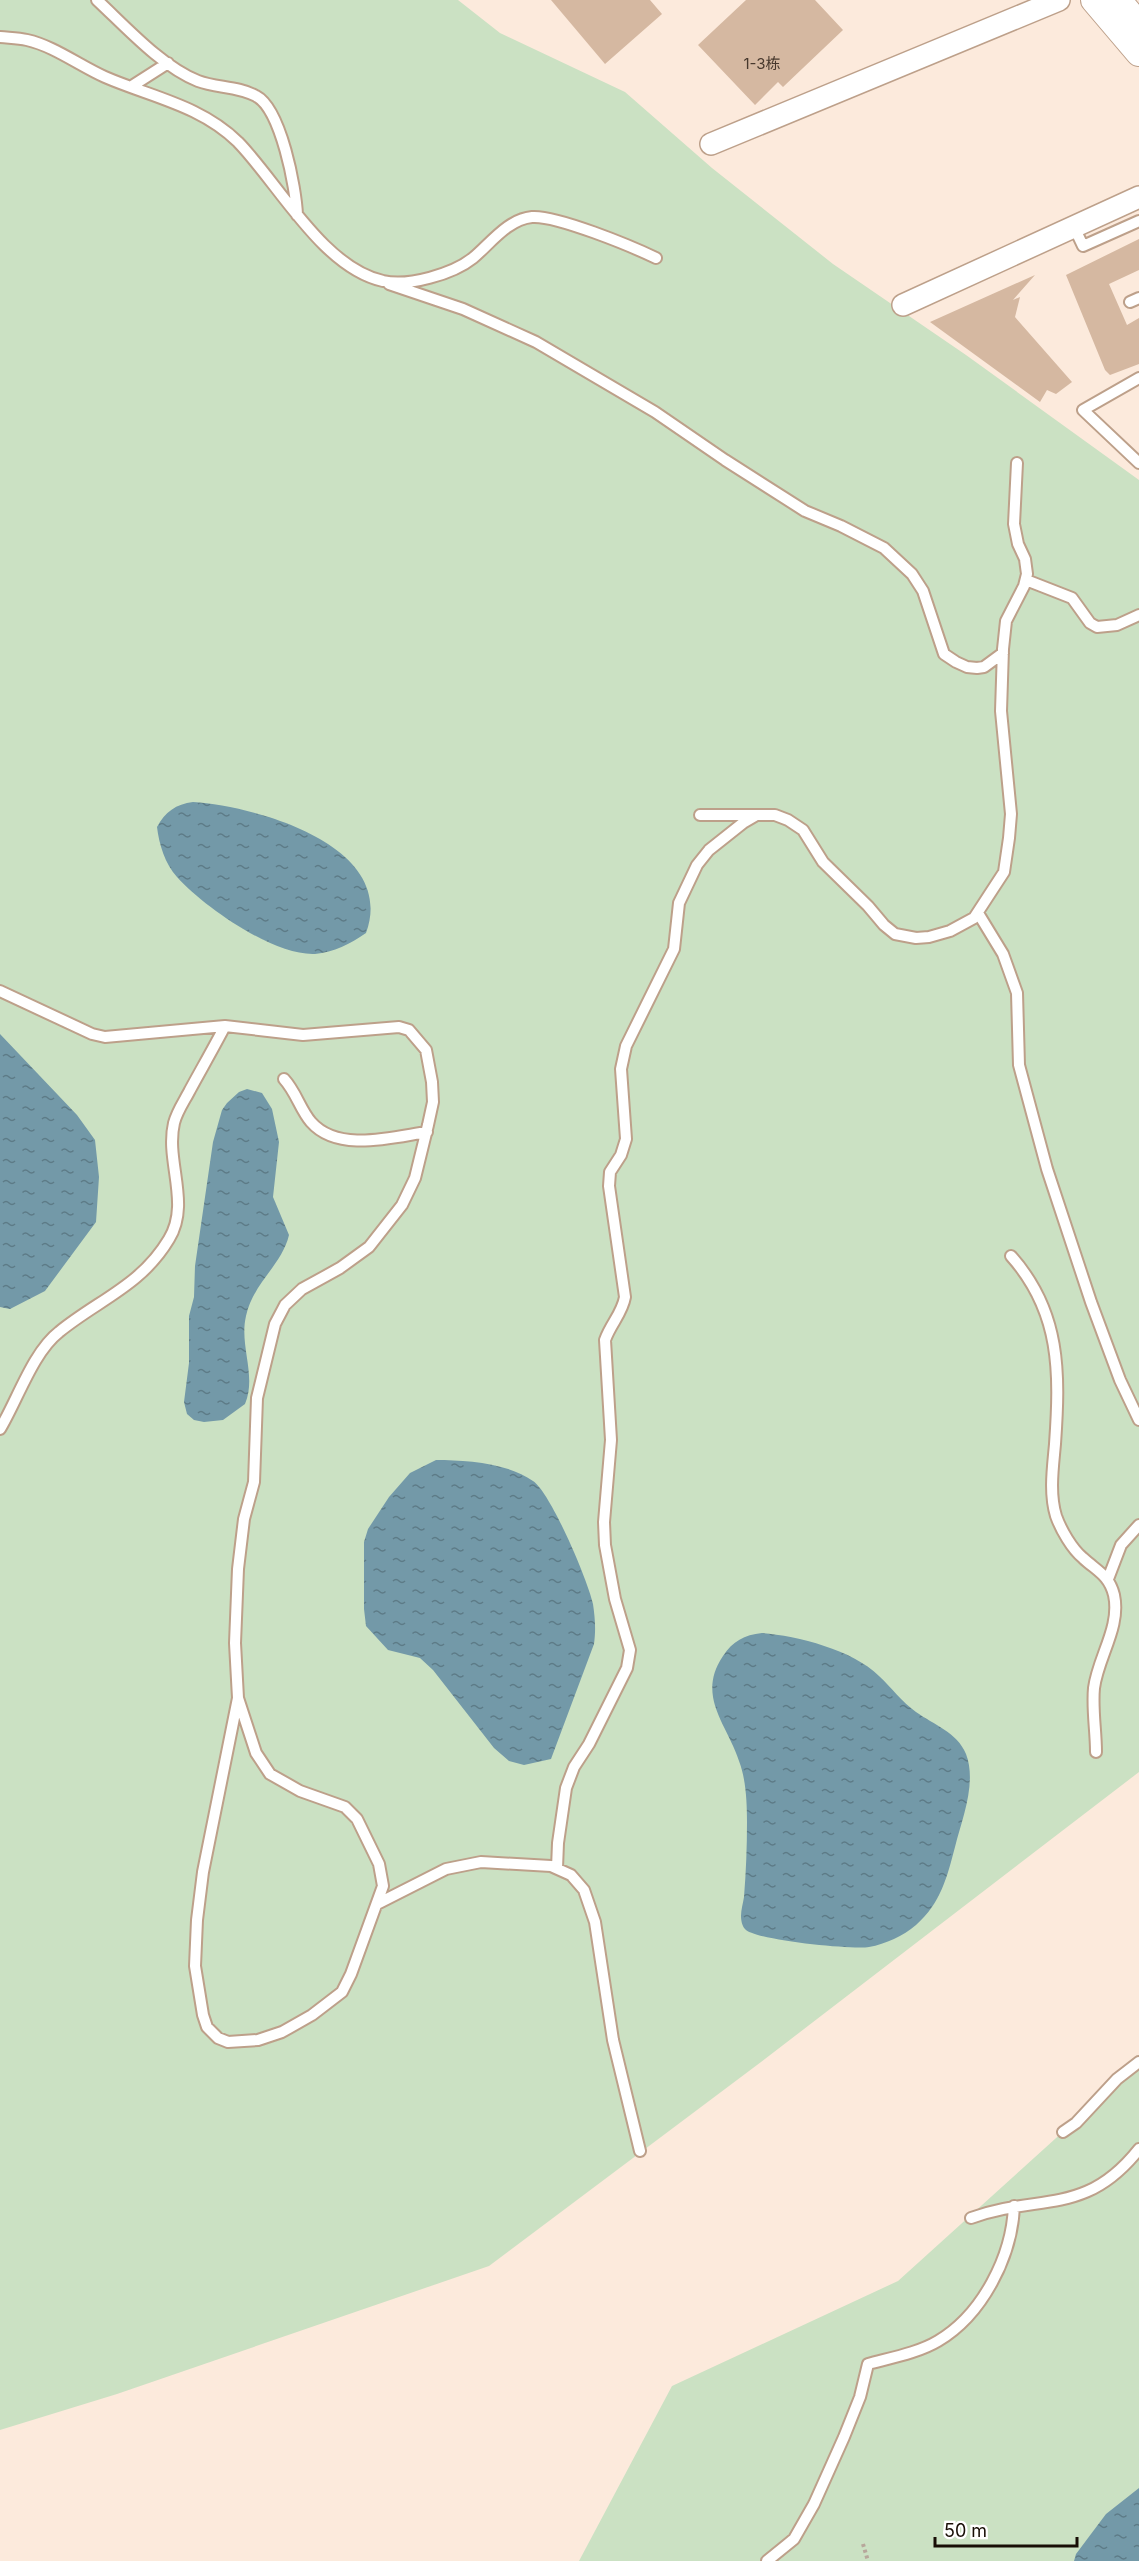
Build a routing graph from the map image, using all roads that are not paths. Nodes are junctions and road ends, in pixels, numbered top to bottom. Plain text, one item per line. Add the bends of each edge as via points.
1 (97, 0) edge
2 (1059, 0) edge
3 (1094, 0) edge
4 (1118, 0) edge
5 (1139, 25) edge
6 (0, 37) edge
7 (1139, 53) edge
8 (168, 63) junction
9 (132, 86) junction
10 (711, 144) dead end
11 (1139, 197) edge
12 (297, 215) junction
13 (1139, 221) edge
14 (1074, 227) junction
15 (656, 258) dead end
16 (383, 281) junction
17 (903, 305) dead end
18 (1139, 378) edge
19 (1017, 462) dead end
20 (1139, 462) edge
21 (1026, 580) junction
22 (1139, 615) edge
23 (1003, 653) junction
24 (700, 815) dead end
25 (755, 816) junction
26 (978, 913) junction
27 (0, 991) edge
28 (225, 1026) junction
29 (284, 1079) dead end
30 (427, 1132) junction
31 (1011, 1256) dead end
32 (1139, 1420) edge
33 (0, 1430) edge
34 (1139, 1525) edge
35 (1108, 1579) junction
36 (238, 1698) junction
37 (1096, 1752) dead end
38 (557, 1868) junction
39 (377, 1904) junction
40 (1139, 2062) edge
41 (1063, 2132) dead end
42 (1139, 2149) edge
43 (640, 2151) dead end
44 (1014, 2206) junction
45 (971, 2218) dead end
46 (766, 2561) edge

1 - 8 lane
2 - 10 street
3 - 7 street
4 - 5 street
6 - 9 lane via 28,40
8 - 9 lane
8 - 12 lane via 198,81 248,92 265,102 293,175
9 - 12 lane via 191,108 217,125 237,141
11 - 14 street
12 - 16 lane via 338,257
13 - 14 lane via 1083,246
14 - 17 street
15 - 16 lane via 581,229 532,217 511,224 470,260 450,271 412,280
16 - 23 lane via 463,309 536,342 655,412 805,511 885,548 912,574 923,591 944,654 956,662 977,668
18 - 20 lane via 1083,410
19 - 21 lane via 1014,512
21 - 22 lane via 1072,598 1085,618 1097,627 1117,625
21 - 23 lane via 1006,621
23 - 26 lane via 1001,711 1011,814 1009,838 1004,872
24 - 25 lane
25 - 26 lane via 775,815 803,830 823,862 896,934 929,937 951,931
25 - 38 lane via 723,838 697,865 679,903 674,949 626,1046 621,1070 626,1139 610,1172 609,1186 625,1297 605,1340 611,1440 604,1533 615,1599 630,1650 627,1668 566,1788
26 - 32 lane via 1003,954 1017,993 1019,1065 1047,1169 1091,1302
27 - 28 lane via 105,1037
28 - 30 lane via 303,1035 399,1027 409,1030 426,1050 431,1066 432,1102
28 - 33 lane via 175,1120 172,1157 179,1206 170,1238 127,1286 57,1333 39,1356
29 - 30 lane via 312,1123 334,1136 364,1140
30 - 36 lane via 415,1178 402,1205 380,1235 340,1268 302,1289 285,1305 275,1324 257,1398 254,1482 244,1519 238,1569
31 - 35 lane via 1040,1295 1054,1337 1057,1414 1052,1482 1056,1517 1083,1558
34 - 35 lane via 1121,1545
35 - 37 lane via 1114,1597 1114,1616 1094,1687
36 - 39 lane via 256,1753 270,1774 300,1791 345,1807 357,1819 379,1864 383,1886
36 - 39 lane via 196,1920 195,1966 207,2027 228,2042 258,2040 282,2032 332,2001 351,1974
38 - 39 lane via 469,1864 446,1869
38 - 43 lane via 571,1875 584,1890 596,1922 613,2040
40 - 41 lane
42 - 44 lane via 1107,2181 1084,2194
44 - 45 lane
44 - 46 lane via 1006,2248 993,2279 966,2321 936,2342 868,2364 860,2397 814,2504 794,2539

